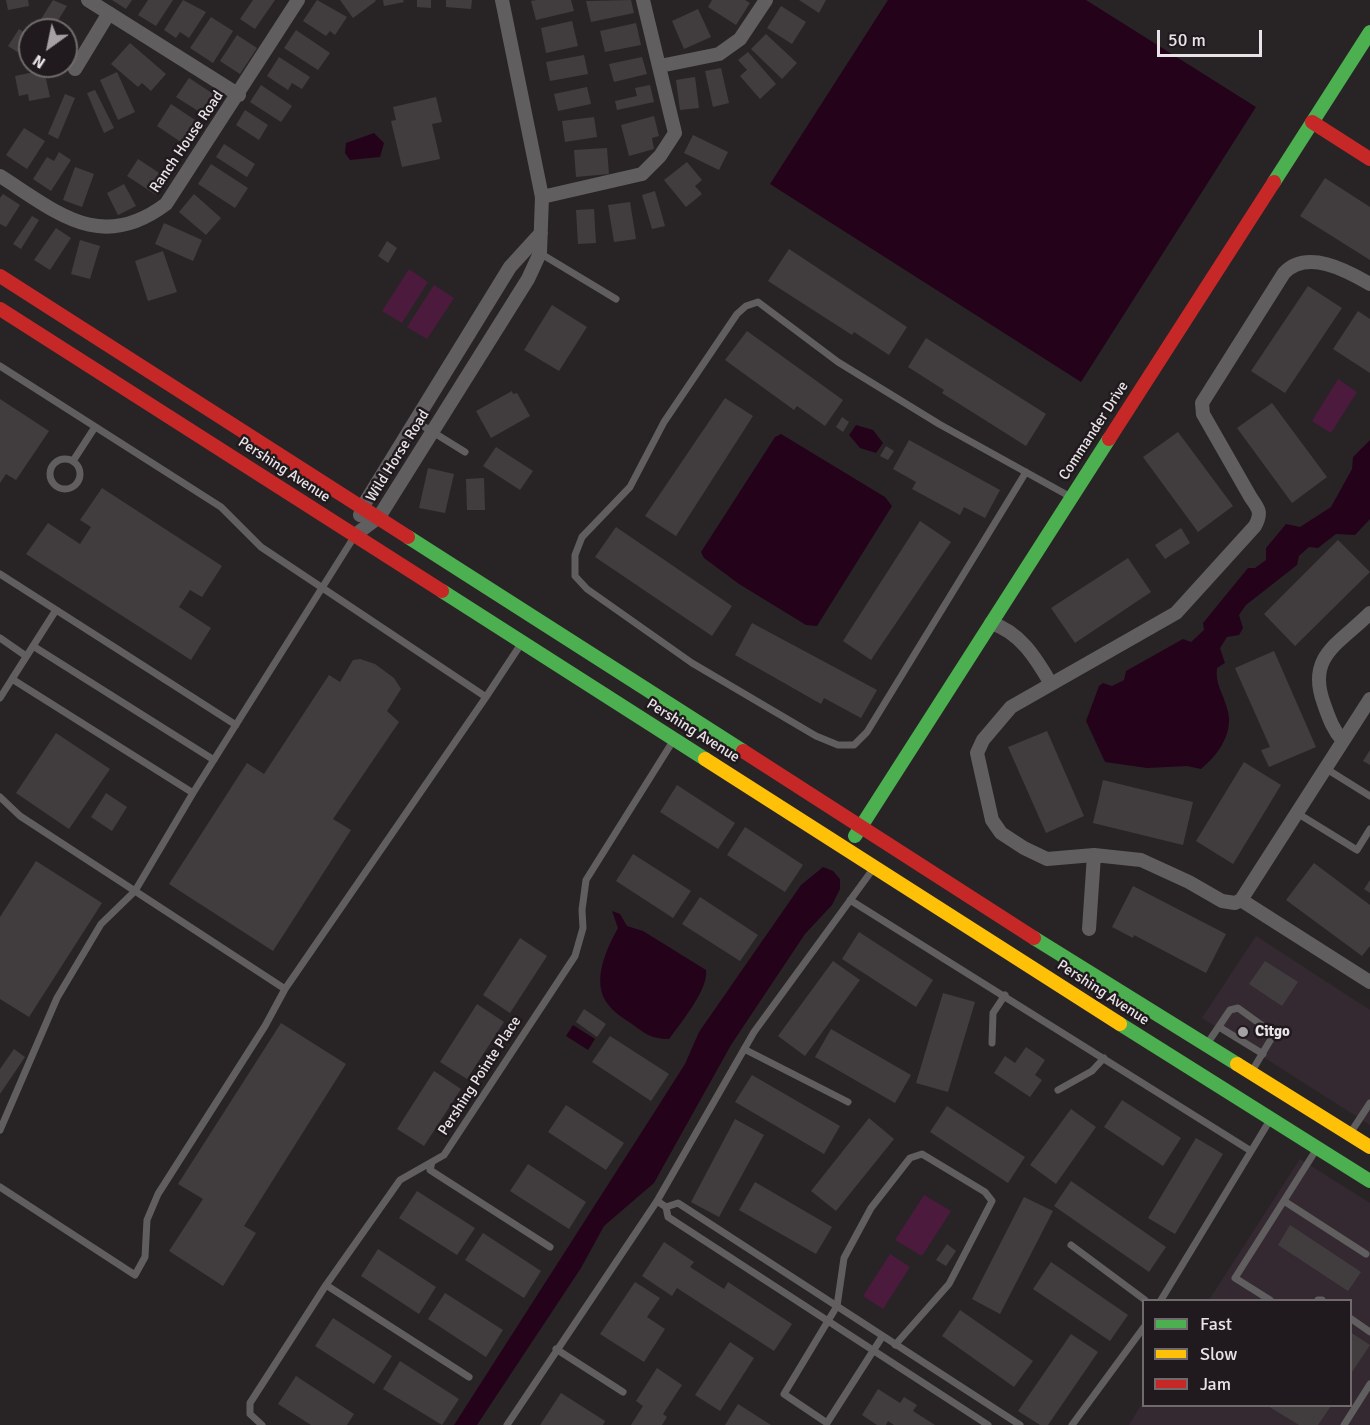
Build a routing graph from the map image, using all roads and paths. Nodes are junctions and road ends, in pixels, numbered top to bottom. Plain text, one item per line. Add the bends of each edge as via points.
1 (88, 0) edge
2 (298, 0) edge
3 (502, 0) edge
4 (643, 0) edge
5 (766, 0) edge
6 (108, 13) junction
7 (1370, 32) edge
8 (78, 64) edge
9 (660, 66) junction
10 (239, 94) junction
11 (1312, 122) junction
12 (1370, 159) edge
13 (0, 176) edge
14 (542, 197) junction
15 (534, 250) junction
16 (0, 276) edge
17 (1370, 284) edge
18 (616, 298) dead end
19 (0, 309) edge
20 (0, 366) edge
21 (415, 421) junction
22 (95, 427) junction
23 (432, 432) junction
24 (465, 452) dead end
25 (73, 461) junction
26 (1026, 472) junction
27 (1071, 497) junction
28 (363, 506) junction
29 (379, 517) junction
30 (355, 535) junction
31 (0, 574) edge
32 (321, 587) junction
33 (56, 610) junction
34 (1370, 613) edge
35 (991, 623) junction
36 (0, 638) edge
37 (523, 642) junction
38 (33, 646) junction
39 (27, 656) junction
40 (12, 679) junction
41 (1051, 684) junction
42 (486, 697) junction
43 (0, 698) edge
44 (1370, 699) edge
45 (236, 725) junction
46 (674, 739) junction
47 (1343, 741) junction
48 (214, 760) junction
49 (1325, 768) junction
50 (193, 793) junction
51 (1370, 796) edge
52 (0, 797) edge
53 (1297, 813) junction
54 (861, 825) junction
55 (1370, 829) edge
56 (891, 844) junction
57 (847, 849) junction
58 (1094, 855) junction
59 (875, 867) junction
60 (135, 891) junction
61 (850, 900) junction
62 (1241, 900) junction
63 (1089, 929) dead end
64 (1370, 982) edge
65 (285, 989) junction
66 (1005, 995) junction
67 (1219, 1027) junction
68 (992, 1043) dead end
69 (1206, 1046) junction
70 (744, 1049) junction
71 (1263, 1054) junction
72 (1104, 1058) junction
73 (1251, 1074) junction
74 (1058, 1090) dead end
75 (848, 1102) dead end
76 (1370, 1103) edge
77 (1270, 1119) junction
78 (0, 1130) edge
79 (1350, 1134) junction
80 (1370, 1147) edge
81 (1317, 1148) junction
82 (1251, 1151) junction
83 (432, 1162) junction
84 (1370, 1181) edge
85 (0, 1187) edge
86 (657, 1201) junction
87 (1284, 1201) junction
88 (666, 1208) junction
89 (1071, 1245) dead end
90 (550, 1247) dead end
91 (1366, 1254) dead end
92 (326, 1285) junction
93 (1144, 1299) edge
94 (1162, 1299) edge
95 (1268, 1299) edge
96 (837, 1306) junction
97 (1352, 1319) edge
98 (828, 1321) junction
99 (1142, 1328) edge
100 (1370, 1332) edge
101 (882, 1337) junction
102 (895, 1345) junction
103 (556, 1349) junction
104 (873, 1351) junction
105 (469, 1377) dead end
106 (1370, 1384) edge
107 (623, 1392) dead end
108 (262, 1425) edge
109 (507, 1425) edge
110 (988, 1425) edge
111 (1020, 1425) edge
112 (1072, 1425) edge
113 (1344, 1425) edge

1 - 6 street, Ranch House Road
2 - 10 street, Ranch House Road
3 - 14 street, Wild Horse Road
4 - 9 street
5 - 9 street via 740,39 719,54
6 - 8 street
6 - 10 street, Ranch House Road
7 - 11 street, Commander Drive
9 - 14 street via 675,132 660,156 642,174
10 - 13 street, Ranch House Road via 166,204 129,226 104,229 81,224
11 - 12 street
11 - 27 street, Commander Drive
14 - 15 street, Wild Horse Road via 541,232
15 - 18 lane
15 - 21 street, Wild Horse Road via 510,267
15 - 23 street, Wild Horse Road via 528,279
16 - 28 street, Pershing Avenue
17 - 41 street via 1354,275 1305,261 1290,266 1284,273 1202,403 1203,414 1260,509 1255,526 1176,613
19 - 30 street, Pershing Avenue
20 - 22 lane
21 - 23 lane
21 - 28 street, Wild Horse Road
22 - 25 lane
22 - 32 lane via 221,507 261,548
23 - 24 lane
23 - 29 street, Wild Horse Road
25 - 25 lane via 59,460 52,467 52,481 58,488 69,489 80,479 80,469
26 - 26 lane via 838,362 758,302 737,314 664,422 630,487 582,537 575,555 575,576 587,589 692,663 816,736 838,745 854,745 867,732
26 - 27 lane
27 - 35 street, Commander Drive
28 - 29 street, Pershing Avenue
28 - 30 street, Wild Horse Road
29 - 30 street, Wild Horse Road
29 - 54 street, Pershing Avenue
30 - 32 lane
30 - 37 street, Pershing Avenue
31 - 33 lane
32 - 42 lane
32 - 45 lane
33 - 38 lane
33 - 45 lane
34 - 47 street via 1326,655 1317,672 1317,686 1331,725
35 - 41 street via 1003,626 1022,642
35 - 54 street, Commander Drive
36 - 39 lane
37 - 42 lane
37 - 46 street, Pershing Avenue
38 - 39 lane
38 - 48 lane
39 - 40 lane
40 - 43 lane
40 - 50 lane
41 - 58 street via 1011,707 982,740 978,753 983,787 992,820 1001,833 1024,848 1047,858
42 - 65 lane
44 - 47 street
45 - 48 lane
46 - 57 street, Pershing Avenue
46 - 83 lane, Pershing Pointe Place via 586,880 583,927 575,956 444,1155
47 - 49 street
48 - 50 lane
49 - 51 lane
49 - 53 street
50 - 60 lane
52 - 60 lane via 20,816
53 - 55 lane via 1357,850
53 - 62 street
54 - 56 street, Pershing Avenue
54 - 57 street, Commander Drive
56 - 59 street
56 - 69 street, Pershing Avenue
57 - 59 street, Pershing Avenue
58 - 62 street via 1141,860 1222,901
58 - 63 street
59 - 61 lane
59 - 77 street, Pershing Avenue
60 - 65 lane
60 - 78 lane via 101,924 57,998
61 - 66 lane
61 - 70 lane
62 - 64 street
65 - 85 lane via 158,1194 147,1220 145,1257 135,1275
66 - 68 lane via 993,1013
66 - 72 lane
67 - 69 lane
67 - 71 lane
67 - 71 lane via 1230,1010 1238,1008 1273,1032
69 - 73 street, Pershing Avenue
70 - 75 lane
70 - 86 lane
71 - 73 lane
72 - 74 lane via 1092,1071
72 - 82 lane
73 - 79 street, Pershing Avenue
76 - 79 lane
77 - 81 street, Pershing Avenue
77 - 82 lane
79 - 80 street, Pershing Avenue
81 - 84 street, Pershing Avenue
81 - 87 lane
82 - 94 lane
83 - 90 lane via 430,1170
83 - 92 lane, Pershing Pointe Place via 400,1180
86 - 88 lane
86 - 103 lane
87 - 91 lane
87 - 95 lane via 1235,1278
88 - 96 lane via 678,1203
88 - 98 lane via 668,1217
89 - 93 lane
92 - 105 lane
92 - 108 lane, Pershing Pointe Place via 250,1403 250,1414
96 - 98 lane
96 - 101 lane
96 - 102 lane via 844,1258 871,1208 910,1158 922,1154 985,1192 992,1201 949,1284
97 - 100 lane
98 - 104 lane
98 - 104 lane via 784,1394 827,1423
99 - 112 lane
101 - 102 lane
101 - 104 lane
102 - 111 lane
103 - 107 lane
103 - 109 lane
104 - 110 lane
106 - 113 lane

